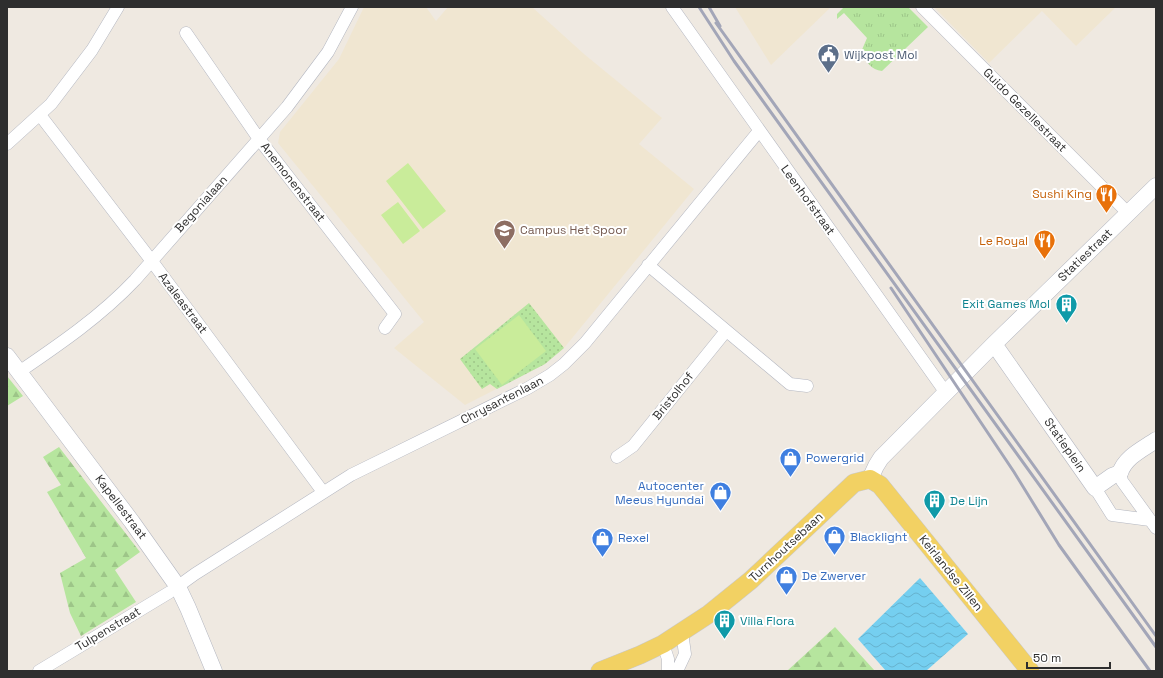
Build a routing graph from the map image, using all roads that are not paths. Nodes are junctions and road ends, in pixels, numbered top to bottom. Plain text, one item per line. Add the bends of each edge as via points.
1 (118, 7) edge
2 (352, 7) edge
3 (672, 7) edge
4 (922, 7) edge
5 (186, 33) dead end
6 (40, 115) junction
7 (759, 131) junction
8 (259, 139) junction
9 (7, 144) edge
10 (1156, 186) edge
11 (1128, 213) junction
12 (151, 260) junction
13 (648, 265) junction
14 (385, 328) dead end
15 (726, 331) junction
16 (994, 344) junction
17 (7, 356) edge
18 (19, 372) junction
19 (807, 386) dead end
20 (946, 393) junction
21 (1156, 440) edge
22 (617, 456) dead end
23 (1120, 473) junction
24 (870, 479) junction
25 (1095, 488) junction
26 (323, 492) junction
27 (1153, 524) edge
28 (178, 587) junction
29 (682, 632) junction
30 (663, 644) junction
31 (39, 671) edge
32 (214, 671) edge
33 (600, 671) edge
34 (668, 671) edge
35 (678, 671) edge
36 (1030, 671) edge

1 - 6 street via 92,50 52,104
2 - 8 street, Begonialaan via 314,72
3 - 7 street, Leenhofstraat
4 - 11 street, Guido Gezellestraat
5 - 8 street, Anemonenstraat
6 - 9 street
6 - 12 street, Azaleastraat
7 - 13 street, Chrysantenlaan
7 - 20 street, Leenhofstraat
8 - 12 street, Begonialaan
8 - 14 street, Anemonenstraat via 395,314
10 - 11 street, Statiestraat
11 - 16 street, Statiestraat
12 - 18 street, Begonialaan via 122,294 100,314
12 - 26 street, Azaleastraat
13 - 15 street
13 - 26 street, Chrysantenlaan via 585,343 550,375 351,475
15 - 19 street via 790,384
15 - 22 street, Bristolhof via 633,446
16 - 20 street, Statiestraat
16 - 25 street, Statieplein
17 - 18 street, Kapellestraat
18 - 28 street, Kapellestraat via 137,528
20 - 24 street via 881,458
21 - 23 street via 1126,462
23 - 25 street
23 - 27 street via 1122,481
24 - 29 main road, Turnhoutsebaan via 854,483 751,580
24 - 36 main road, Keirlandse Zillen via 880,485
25 - 27 street, Statieplein via 1112,515
26 - 28 street, Chrysantenlaan
28 - 31 street, Tulpenstraat
28 - 32 street, Kapellestraat
29 - 30 main road, Turnhoutsebaan
29 - 35 street via 685,654
30 - 33 main road, Turnhoutsebaan
30 - 34 street via 668,659

